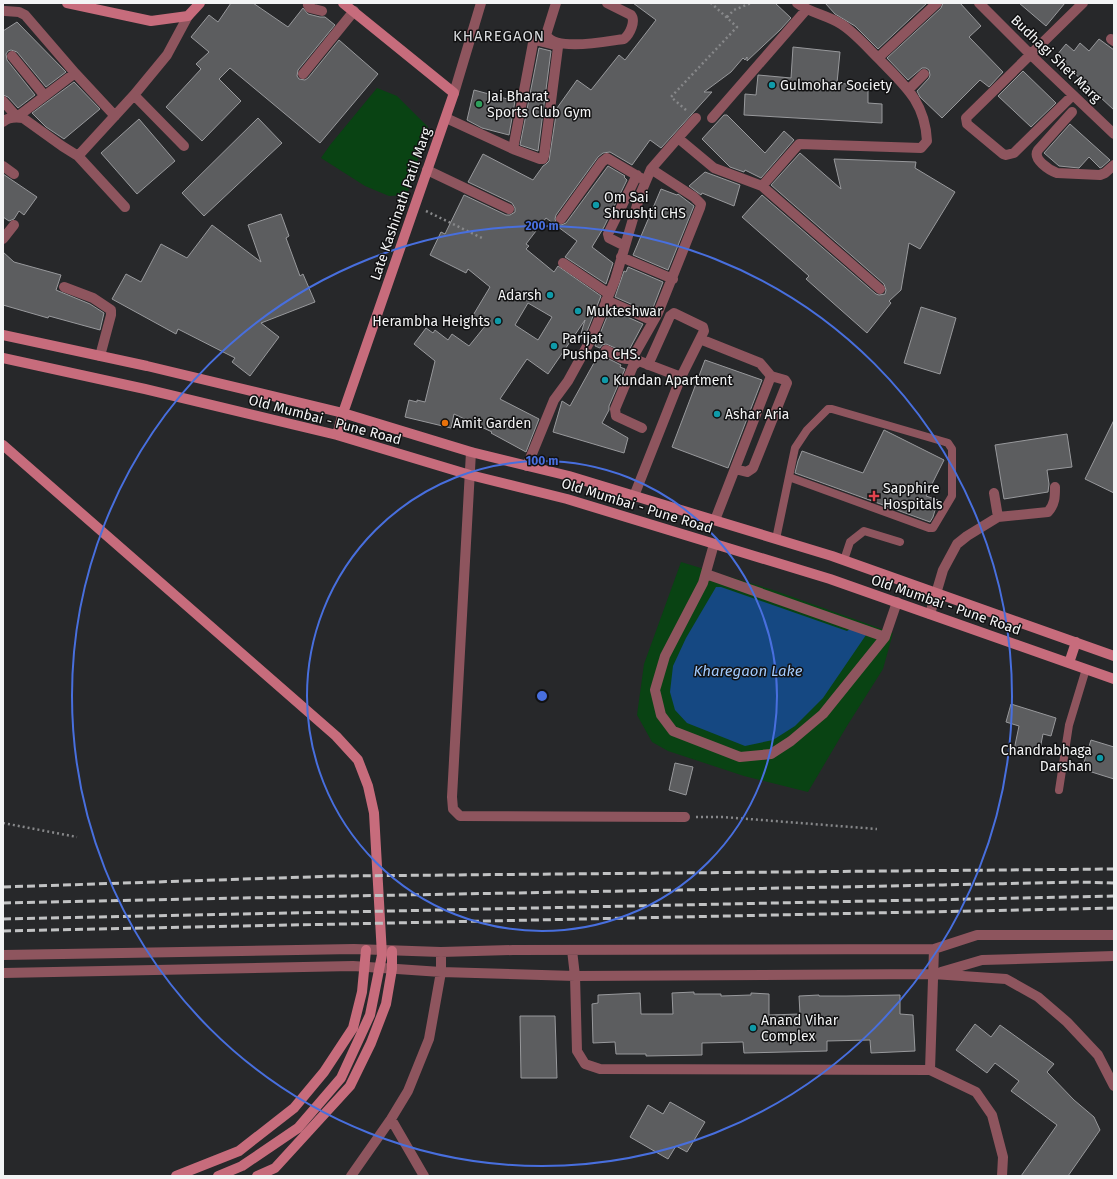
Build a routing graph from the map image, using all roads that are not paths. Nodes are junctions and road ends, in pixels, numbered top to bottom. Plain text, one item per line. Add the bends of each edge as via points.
1 (67, 3) edge
2 (200, 3) edge
3 (310, 3) edge
4 (344, 3) edge
5 (481, 3) edge
6 (607, 3) edge
7 (797, 3) edge
8 (937, 3) edge
9 (979, 3) edge
10 (1083, 3) edge
11 (552, 4) edge
12 (4, 9) edge
13 (806, 10) junction
14 (322, 11) dead end
15 (354, 11) junction
16 (188, 16) junction
17 (1031, 55) junction
18 (12, 56) dead end
19 (878, 58) junction
20 (75, 73) junction
21 (303, 74) dead end
22 (924, 74) dead end
23 (908, 90) junction
24 (454, 93) junction
25 (134, 94) junction
26 (44, 95) junction
27 (1073, 95) junction
28 (3, 101) edge
29 (1072, 112) dead end
30 (115, 116) junction
31 (17, 117) junction
32 (446, 118) junction
33 (696, 118) road end
34 (712, 118) dead end
35 (3, 122) edge
36 (1114, 134) edge
37 (678, 138) junction
38 (184, 146) dead end
39 (513, 149) junction
40 (78, 156) junction
41 (1114, 165) edge
42 (3, 166) edge
43 (650, 169) junction
44 (427, 170) junction
45 (14, 174) dead end
46 (642, 178) junction
47 (762, 186) junction
48 (125, 207) dead end
49 (509, 209) dead end
50 (561, 219) dead end
51 (14, 225) dead end
52 (3, 239) edge
53 (625, 246) junction
54 (622, 257) junction
55 (563, 263) dead end
56 (672, 278) junction
57 (64, 287) dead end
58 (880, 289) dead end
59 (608, 297) junction
60 (653, 321) junction
61 (3, 335) edge
62 (700, 339) junction
63 (606, 350) dead end
64 (100, 356) junction
65 (3, 358) edge
66 (648, 365) junction
67 (771, 376) junction
68 (682, 377) junction
69 (343, 413) junction
70 (642, 428) dead end
71 (336, 435) junction
72 (3, 445) edge
73 (471, 452) junction
74 (527, 466) junction
75 (735, 469) junction
76 (470, 475) junction
77 (789, 477) junction
78 (1054, 487) dead end
79 (994, 493) dead end
80 (634, 496) junction
81 (998, 517) junction
82 (715, 520) junction
83 (776, 539) junction
84 (900, 542) dead end
85 (714, 544) junction
86 (844, 560) junction
87 (706, 574) junction
88 (936, 592) junction
89 (897, 602) junction
90 (930, 614) junction
91 (885, 637) junction
92 (1076, 642) junction
93 (1114, 656) edge
94 (1069, 663) junction
95 (1086, 669) junction
96 (1114, 680) edge
97 (1059, 790) dead end
98 (685, 817) road end
99 (1114, 935) edge
100 (934, 949) junction
101 (366, 950) junction
102 (572, 950) junction
103 (392, 951) junction
104 (441, 952) junction
105 (3, 955) edge
106 (1114, 956) edge
107 (365, 968) junction
108 (392, 969) junction
109 (441, 972) junction
110 (3, 973) edge
111 (933, 974) junction
112 (575, 976) junction
113 (363, 983) junction
114 (389, 987) junction
115 (930, 1070) junction
116 (1114, 1086) edge
117 (391, 1119) junction
118 (176, 1176) edge
119 (218, 1176) edge
120 (257, 1176) edge
121 (351, 1176) edge
122 (424, 1176) edge
123 (1002, 1176) edge

1 - 16 main road via 151,20
2 - 16 main road
3 - 14 street via 310,8
4 - 15 main road
5 - 24 street, Late Kashinath Patil Marg
6 - 11 street via 633,18 627,37 572,45 552,40 546,34
7 - 13 street
8 - 19 street
9 - 17 street, Budhagi Shet Marg
10 - 17 street
12 - 20 street via 25,15
13 - 19 street via 824,15 842,25
13 - 34 street
15 - 21 street
15 - 24 main road
16 - 25 street via 167,55
17 - 27 street, Budhagi Shet Marg
17 - 27 street via 966,118 967,124 1003,154 1014,153
18 - 26 street
19 - 23 street
20 - 26 street
20 - 30 street
22 - 23 street
23 - 47 street via 917,101 926,132 927,141 921,148 799,144
24 - 32 main road, Late Kashinath Patil Marg
25 - 30 street
25 - 38 street
26 - 31 street
27 - 36 street, Budhagi Shet Marg
28 - 31 street
29 - 41 street via 1038,150 1036,157 1057,173 1100,176
30 - 40 street
31 - 35 street
31 - 40 street
32 - 39 street
32 - 44 main road, Late Kashinath Patil Marg
33 - 37 street
37 - 43 street
37 - 47 street via 714,168
39 - 39 street via 533,43 536,40 555,45 558,47 544,157 540,159
40 - 48 street
42 - 45 street
43 - 46 street
43 - 56 street via 694,197 700,204
44 - 49 street
44 - 69 main road, Late Kashinath Patil Marg
46 - 50 street via 607,158
46 - 53 street via 640,195
46 - 53 street via 608,234 609,238
47 - 58 street
51 - 52 street
53 - 54 street
54 - 56 street
54 - 59 street
55 - 59 street
56 - 60 street
57 - 64 street via 93,298 111,310 112,315
59 - 60 street
59 - 74 street via 590,341 568,381 554,400
60 - 63 street via 630,360
61 - 64 main road, Old Mumbai - Pune Road
62 - 66 street via 703,327 674,314 670,316
62 - 67 street via 760,363
62 - 68 street
64 - 69 main road, Old Mumbai - Pune Road
65 - 71 main road, Old Mumbai - Pune Road via 146,389
66 - 68 street
66 - 70 street via 638,361 633,366 614,409 616,416
67 - 75 street
67 - 75 street via 787,383 753,468 748,472
68 - 80 street
69 - 71 main road, Late Kashinath Patil Marg
69 - 73 main road, Old Mumbai - Pune Road
71 - 76 main road, Old Mumbai - Pune Road
72 - 119 main road via 336,736 358,760 368,786 374,813 382,955 370,1015 341,1078 298,1128 242,1166
73 - 74 main road, Old Mumbai - Pune Road
73 - 76 street
74 - 80 main road, Old Mumbai - Pune Road
75 - 82 street
76 - 85 main road, Old Mumbai - Pune Road via 567,499
76 - 98 street via 453,809 460,816
77 - 77 lane via 795,448 807,430 828,409 948,443 952,449 952,496 933,528
77 - 83 lane
78 - 81 street via 1055,500 1048,512
79 - 81 street
80 - 82 main road, Old Mumbai - Pune Road
81 - 88 street via 957,544 943,570
82 - 83 main road, Old Mumbai - Pune Road
83 - 86 main road, Old Mumbai - Pune Road
84 - 86 lane via 864,531 850,542
85 - 87 street
85 - 89 main road, Old Mumbai - Pune Road
86 - 88 main road, Old Mumbai - Pune Road
87 - 91 street
87 - 91 street via 665,656 655,690 661,715 673,731 740,757 772,754 791,741 823,714
88 - 90 street
88 - 92 main road, Old Mumbai - Pune Road
89 - 90 main road, Old Mumbai - Pune Road
89 - 91 street
90 - 94 main road, Old Mumbai - Pune Road
92 - 93 main road, Old Mumbai - Pune Road
92 - 94 main road
94 - 95 main road, Old Mumbai - Pune Road
95 - 96 main road, Old Mumbai - Pune Road
95 - 97 lane via 1069,725
99 - 100 street via 977,935
100 - 102 street
100 - 111 street
101 - 103 street
101 - 105 street
101 - 107 main road
102 - 104 street
102 - 112 street
103 - 104 street
103 - 108 main road
104 - 109 street
106 - 111 street via 982,960
107 - 108 street
107 - 110 street via 345,966
107 - 113 main road
108 - 109 street
108 - 114 main road
109 - 112 street
109 - 117 street via 429,1039 408,1091
111 - 112 street
111 - 115 street
111 - 116 street via 1006,979 1038,997 1067,1022 1098,1055
112 - 115 street via 577,1051 585,1064 600,1069
113 - 114 main road
113 - 118 main road via 352,1028 324,1072 294,1108 240,1150
114 - 120 main road via 386,1004 371,1043 350,1086 275,1168
115 - 123 street via 976,1092 992,1115 1003,1157
117 - 121 street
117 - 122 street

